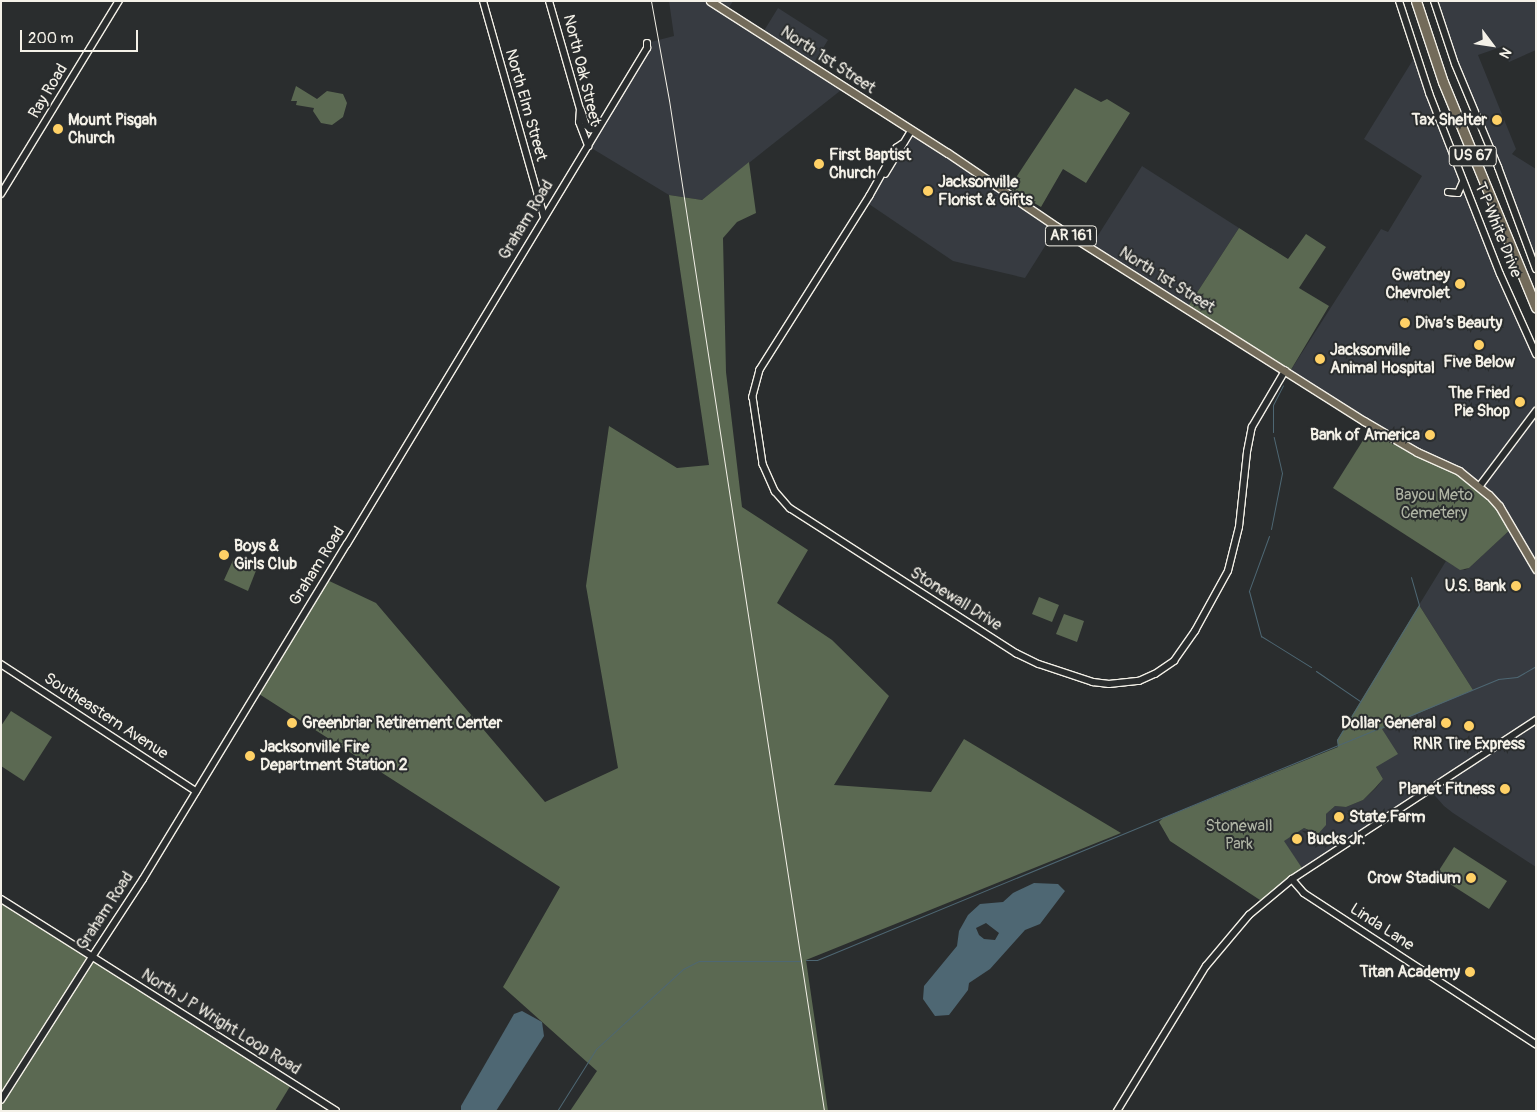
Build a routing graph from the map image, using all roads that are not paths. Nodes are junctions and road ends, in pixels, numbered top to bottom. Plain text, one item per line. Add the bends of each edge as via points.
1 (119, 1) edge
2 (483, 1) edge
3 (550, 1) edge
4 (710, 1) edge
5 (1399, 1) edge
6 (1416, 1) edge
7 (1421, 1) edge
8 (1434, 1) edge
9 (647, 43) dead end
10 (580, 109) junction
11 (597, 130) junction
12 (912, 131) junction
13 (588, 146) junction
14 (1464, 181) junction
15 (1448, 192) dead end
16 (1, 194) edge
17 (544, 216) junction
18 (1536, 269) edge
19 (1536, 296) edge
20 (1536, 308) edge
21 (1536, 354) edge
22 (1286, 371) junction
23 (1536, 411) edge
24 (1479, 487) junction
25 (1536, 569) edge
26 (1, 664) edge
27 (1536, 720) edge
28 (196, 791) junction
29 (1292, 879) junction
30 (1, 899) edge
31 (92, 957) junction
32 (1536, 1044) edge
33 (1, 1100) edge
34 (336, 1111) edge
35 (1117, 1111) edge

1 - 16 street, Ray Road
2 - 17 main road, North Elm Street
3 - 10 main road, North Oak Street
4 - 12 main road, North 1st Street / AR 161
5 - 14 main road, T P White Drive via 1429,92
6 - 20 highway, US 67 via 1443,82
7 - 19 highway, US 67 via 1458,109
8 - 18 main road via 1455,64
9 - 11 main road, Graham Road
10 - 11 main road via 586,125
10 - 13 main road, North Oak Street via 579,122
11 - 13 main road, Graham Road
12 - 22 main road, North 1st Street / AR 161
12 - 22 street, Stonewall Drive via 897,148 760,370 753,397 763,464 775,491 790,508 1026,659 1093,682 1116,685 1149,678 1179,655 1228,571 1240,527 1252,427
13 - 17 main road, Graham Road
14 - 15 main road via 1458,193
14 - 21 main road, T P White Drive
17 - 28 main road, Graham Road
22 - 24 main road, North 1st Street / AR 161 via 1412,449 1451,466
23 - 24 street
24 - 25 main road, North 1st Street / AR 161 via 1499,506
26 - 28 street, Southeastern Avenue
27 - 29 main road
28 - 31 main road, Graham Road
29 - 32 street, Linda Lane via 1304,893
29 - 35 main road via 1249,915 1217,950
30 - 31 main road, North J P Wright Loop Road
31 - 33 street, Graham Road
31 - 34 main road, North J P Wright Loop Road

